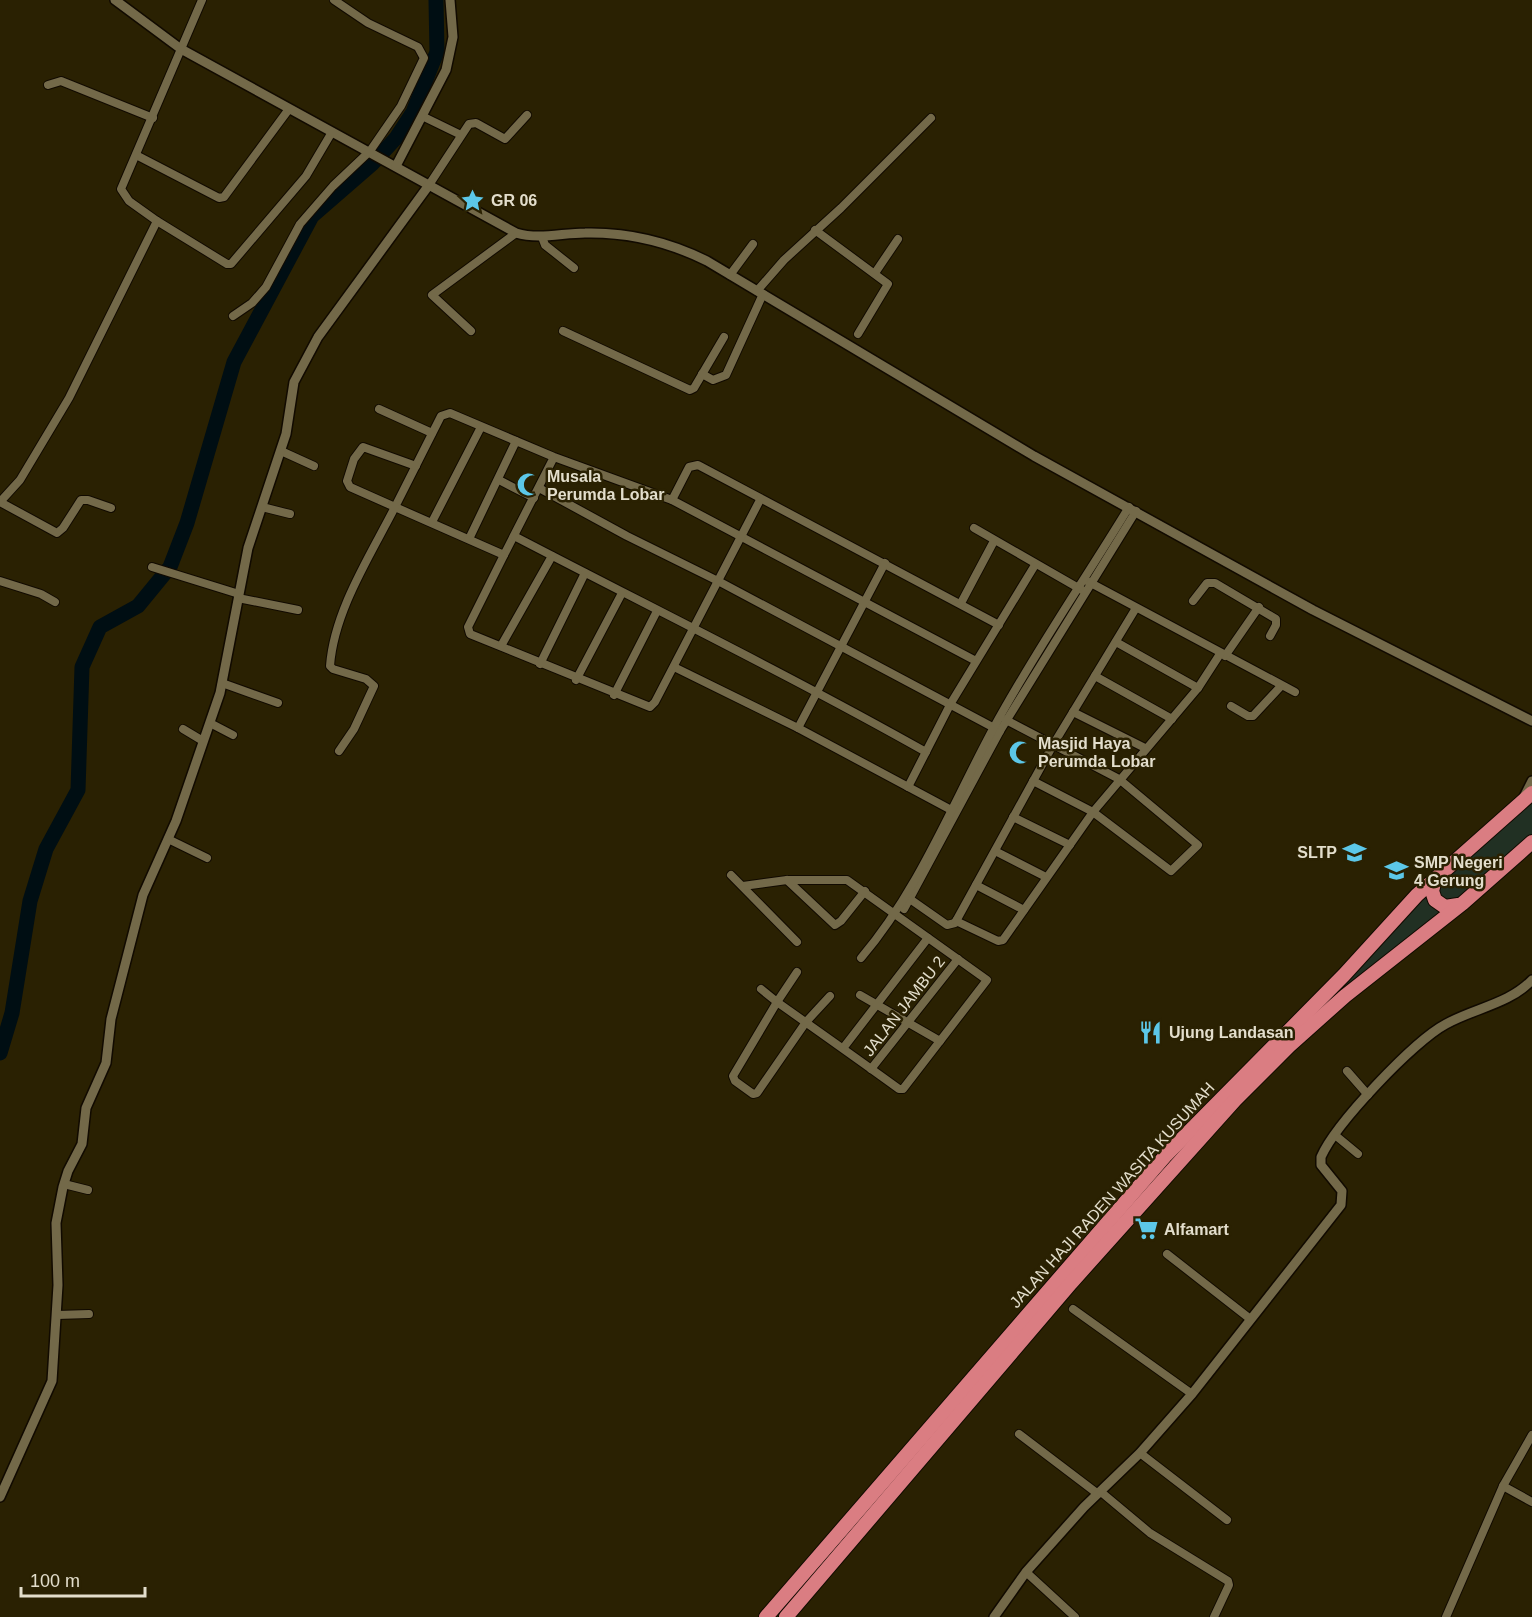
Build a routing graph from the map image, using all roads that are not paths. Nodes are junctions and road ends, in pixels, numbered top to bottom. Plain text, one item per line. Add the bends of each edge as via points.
1 (202, 0) edge
2 (335, 0) edge
3 (450, 0) edge
4 (116, 1) edge
5 (181, 49) junction
6 (48, 85) dead end
7 (289, 110) junction
8 (527, 115) dead end
9 (424, 117) junction
10 (153, 118) junction
11 (931, 118) dead end
12 (332, 132) junction
13 (461, 135) junction
14 (372, 152) junction
15 (136, 155) junction
16 (394, 165) junction
17 (433, 187) junction
18 (157, 221) junction
19 (815, 230) junction
20 (516, 233) junction
21 (542, 237) junction
22 (898, 239) dead end
23 (753, 244) dead end
24 (574, 267) dead end
25 (875, 273) junction
26 (730, 275) junction
27 (760, 293) junction
28 (233, 316) dead end
29 (471, 331) dead end
30 (563, 331) dead end
31 (858, 334) dead end
32 (724, 337) dead end
33 (702, 374) junction
34 (379, 409) dead end
35 (481, 427) junction
36 (432, 433) junction
37 (516, 441) junction
38 (284, 452) junction
39 (554, 457) junction
40 (314, 466) dead end
41 (416, 466) junction
42 (499, 480) junction
43 (540, 488) junction
44 (534, 498) junction
45 (672, 500) junction
46 (760, 500) junction
47 (0, 502) edge
48 (395, 507) junction
49 (111, 508) dead end
50 (265, 508) junction
51 (1133, 509) junction
52 (290, 514) dead end
53 (432, 522) junction
54 (974, 528) dead end
55 (742, 535) junction
56 (514, 536) junction
57 (469, 539) junction
58 (994, 541) junction
59 (504, 555) junction
60 (552, 556) junction
61 (885, 563) junction
62 (1035, 566) junction
63 (152, 567) dead end
64 (585, 573) junction
65 (0, 581) edge
66 (718, 581) junction
67 (1088, 581) junction
68 (1082, 591) junction
69 (622, 593) junction
70 (241, 597) junction
71 (1193, 601) dead end
72 (55, 602) dead end
73 (864, 603) junction
74 (961, 603) junction
75 (1259, 607) junction
76 (1136, 608) junction
77 (298, 610) dead end
78 (657, 611) junction
79 (999, 625) junction
80 (692, 630) junction
81 (1270, 636) dead end
82 (1116, 642) junction
83 (501, 646) junction
84 (841, 646) junction
85 (1222, 655) junction
86 (976, 661) junction
87 (540, 664) junction
88 (674, 666) junction
89 (1095, 676) junction
90 (576, 680) junction
91 (226, 685) junction
92 (1281, 686) junction
93 (1198, 688) junction
94 (817, 690) junction
95 (1295, 692) dead end
96 (614, 695) junction
97 (278, 703) dead end
98 (951, 703) junction
99 (1231, 706) dead end
100 (1073, 712) junction
101 (1172, 719) junction
102 (1527, 719) edge
103 (1006, 720) junction
104 (210, 723) junction
105 (183, 729) dead end
106 (798, 729) junction
107 (997, 729) junction
108 (1532, 729) edge
109 (233, 735) dead end
110 (203, 741) junction
111 (1053, 745) junction
112 (1145, 748) junction
113 (339, 751) dead end
114 (926, 752) junction
115 (1119, 779) junction
116 (1532, 781) edge
117 (1033, 782) junction
118 (908, 787) junction
119 (1527, 797) edge
120 (954, 812) junction
121 (1093, 812) junction
122 (1013, 817) junction
123 (170, 840) junction
124 (1532, 842) edge
125 (1070, 845) junction
126 (995, 851) junction
127 (207, 858) dead end
128 (731, 875) dead end
129 (1046, 877) junction
130 (1435, 879) junction
131 (787, 880) junction
132 (976, 885) junction
133 (743, 886) junction
134 (865, 891) junction
135 (909, 898) junction
136 (1462, 903) junction
137 (1024, 910) junction
138 (897, 915) junction
139 (956, 921) junction
140 (928, 938) junction
141 (797, 942) dead end
142 (861, 958) dead end
143 (958, 959) junction
144 (797, 972) dead end
145 (1532, 980) edge
146 (761, 990) dead end
147 (860, 995) dead end
148 (830, 996) dead end
149 (777, 1002) junction
150 (878, 1005) junction
151 (806, 1022) junction
152 (909, 1023) junction
153 (940, 1041) junction
154 (844, 1047) junction
155 (871, 1069) junction
156 (1347, 1071) dead end
157 (1368, 1095) junction
158 (1335, 1135) junction
159 (1358, 1154) dead end
160 (1171, 1159) junction
161 (64, 1184) junction
162 (88, 1190) dead end
163 (1167, 1254) dead end
164 (1074, 1309) dead end
165 (89, 1314) dead end
166 (57, 1315) junction
167 (1249, 1318) junction
168 (1192, 1394) junction
169 (1019, 1434) dead end
170 (1532, 1436) edge
171 (1140, 1453) junction
172 (1503, 1486) junction
173 (1099, 1493) junction
174 (0, 1497) edge
175 (1532, 1502) edge
176 (1227, 1520) dead end
177 (1026, 1572) junction
178 (1071, 1616) edge
179 (766, 1617) edge
180 (786, 1617) edge
181 (994, 1617) edge
182 (1214, 1617) edge
183 (1446, 1617) edge

1 - 5 street
2 - 14 street via 424,54 413,86
3 - 9 street via 452,48
4 - 5 street
5 - 7 street
5 - 10 street
6 - 10 street via 61,81
7 - 12 street
7 - 15 street via 224,197 219,198
8 - 13 street via 506,138 476,123 466,126
9 - 13 street
9 - 16 street
10 - 15 street
11 - 19 street
12 - 14 street
12 - 18 street via 306,176 231,264
13 - 17 street
14 - 16 street
14 - 28 street via 327,192 300,224 266,287
15 - 18 street via 121,192
16 - 17 street
17 - 20 street
17 - 38 street via 346,297 303,362 294,382
18 - 47 street via 69,399 20,480
19 - 25 street
19 - 27 street via 784,260
20 - 21 street
20 - 29 street via 432,294
21 - 24 street via 545,245
21 - 26 street via 588,233 658,241 693,254
22 - 25 street
23 - 26 street
25 - 31 street via 888,287
26 - 27 street
27 - 33 street via 726,375 713,380
27 - 51 street via 1024,450
30 - 33 street via 690,390
32 - 33 street
34 - 36 street
35 - 36 street via 447,413
35 - 37 street
35 - 53 street
36 - 41 street
37 - 39 street
37 - 42 street
38 - 40 street
38 - 50 street
39 - 43 street
39 - 45 street
41 - 48 street
41 - 48 street via 365,447 360,448 354,459 348,484
42 - 44 street
42 - 57 street
43 - 44 street
43 - 66 street
44 - 56 street
45 - 46 street via 689,467 695,465
45 - 55 street
46 - 55 street
46 - 61 street
47 - 49 street via 57,533 81,500
48 - 53 street
48 - 113 street via 346,606 332,649 333,669 366,679 374,686
50 - 52 street
50 - 70 street via 248,548
51 - 67 street
51 - 102 street via 1313,610
53 - 57 street
54 - 58 street
55 - 66 street
55 - 73 street
56 - 59 street
56 - 60 street
57 - 59 street
58 - 62 street
58 - 74 street
59 - 83 street via 468,629 470,634
60 - 64 street
60 - 83 street
61 - 73 street
61 - 74 street
62 - 68 street
62 - 79 street
63 - 70 street
64 - 69 street
64 - 87 street
65 - 72 street
66 - 80 street
66 - 84 street
67 - 68 street
67 - 76 street
68 - 103 street
68 - 107 street
69 - 78 street
69 - 90 street
70 - 77 street
70 - 91 street
71 - 75 street via 1212,582
73 - 84 street
73 - 86 street
74 - 79 street
75 - 81 street via 1278,621
75 - 85 street
76 - 82 street
76 - 85 street
78 - 80 street
78 - 96 street
79 - 86 street
80 - 88 street
80 - 94 street
82 - 89 street
82 - 93 street
83 - 87 street
84 - 94 street
84 - 98 street
85 - 92 street
85 - 93 street
86 - 98 street
87 - 90 street
88 - 96 street via 651,707
88 - 106 street
89 - 100 street
89 - 101 street
90 - 96 street
91 - 97 street
91 - 104 street
92 - 95 street
92 - 99 street via 1253,716
93 - 101 street
94 - 106 street
94 - 114 street
98 - 107 street
98 - 114 street
100 - 111 street
100 - 112 street
101 - 112 street
102 - 108 street
103 - 107 street
103 - 111 street
104 - 109 street
104 - 110 street
105 - 110 street
106 - 118 street
107 - 120 street
110 - 123 street
111 - 115 street
111 - 117 street
112 - 115 street
114 - 118 street
115 - 121 street
115 - 121 street via 1198,843 1171,871
116 - 119 street
117 - 121 street
117 - 122 street
118 - 120 street
119 - 130 highway, JALAN HAJI RADEN WASITA KUSUMAH
120 - 135 street
121 - 125 street
122 - 125 street
122 - 126 street
123 - 127 street
123 - 161 street via 143,895 111,1019 106,1063 86,1108 82,1144
124 - 136 highway, JALAN HAJI RADEN WASITA KUSUMAH
125 - 129 street
126 - 129 street
126 - 132 street
128 - 133 street
129 - 137 street
130 - 136 highway via 1432,891 1440,905 1448,908
130 - 160 highway, JALAN HAJI RADEN WASITA KUSUMAH
131 - 133 street
131 - 134 street via 843,879
131 - 134 street via 835,925
132 - 137 street
132 - 139 street
133 - 141 street
134 - 138 street
135 - 138 street
135 - 139 street via 947,925 953,926
136 - 160 highway, JALAN HAJI RADEN WASITA KUSUMAH via 1322,1016
137 - 139 street via 1000,942
138 - 140 street
138 - 142 street
140 - 143 street
140 - 150 street
143 - 152 street, JALAN JAMBU 2
143 - 153 street via 987,979
144 - 149 street
145 - 157 street via 1509,998 1433,1031
146 - 149 street
147 - 150 street
148 - 151 street
149 - 151 street
149 - 151 street via 733,1076 753,1094 758,1093
150 - 152 street
150 - 154 street
151 - 154 street
152 - 153 street
152 - 155 street, JALAN JAMBU 2
153 - 155 street via 901,1089
154 - 155 street
156 - 157 street
157 - 158 street
158 - 159 street
158 - 167 street via 1321,1161 1342,1191 1341,1205
160 - 179 highway, JALAN HAJI RADEN WASITA KUSUMAH
160 - 180 highway, JALAN HAJI RADEN WASITA KUSUMAH
161 - 162 street
161 - 166 street via 56,1223
163 - 167 street
164 - 168 street
165 - 166 street
166 - 174 street via 52,1381
167 - 168 street
168 - 171 street
169 - 173 street
170 - 172 street
171 - 173 street
171 - 176 street
172 - 175 street
172 - 183 street
173 - 177 street
173 - 182 street via 1150,1533 1228,1581 1230,1585
177 - 178 street
177 - 181 street

